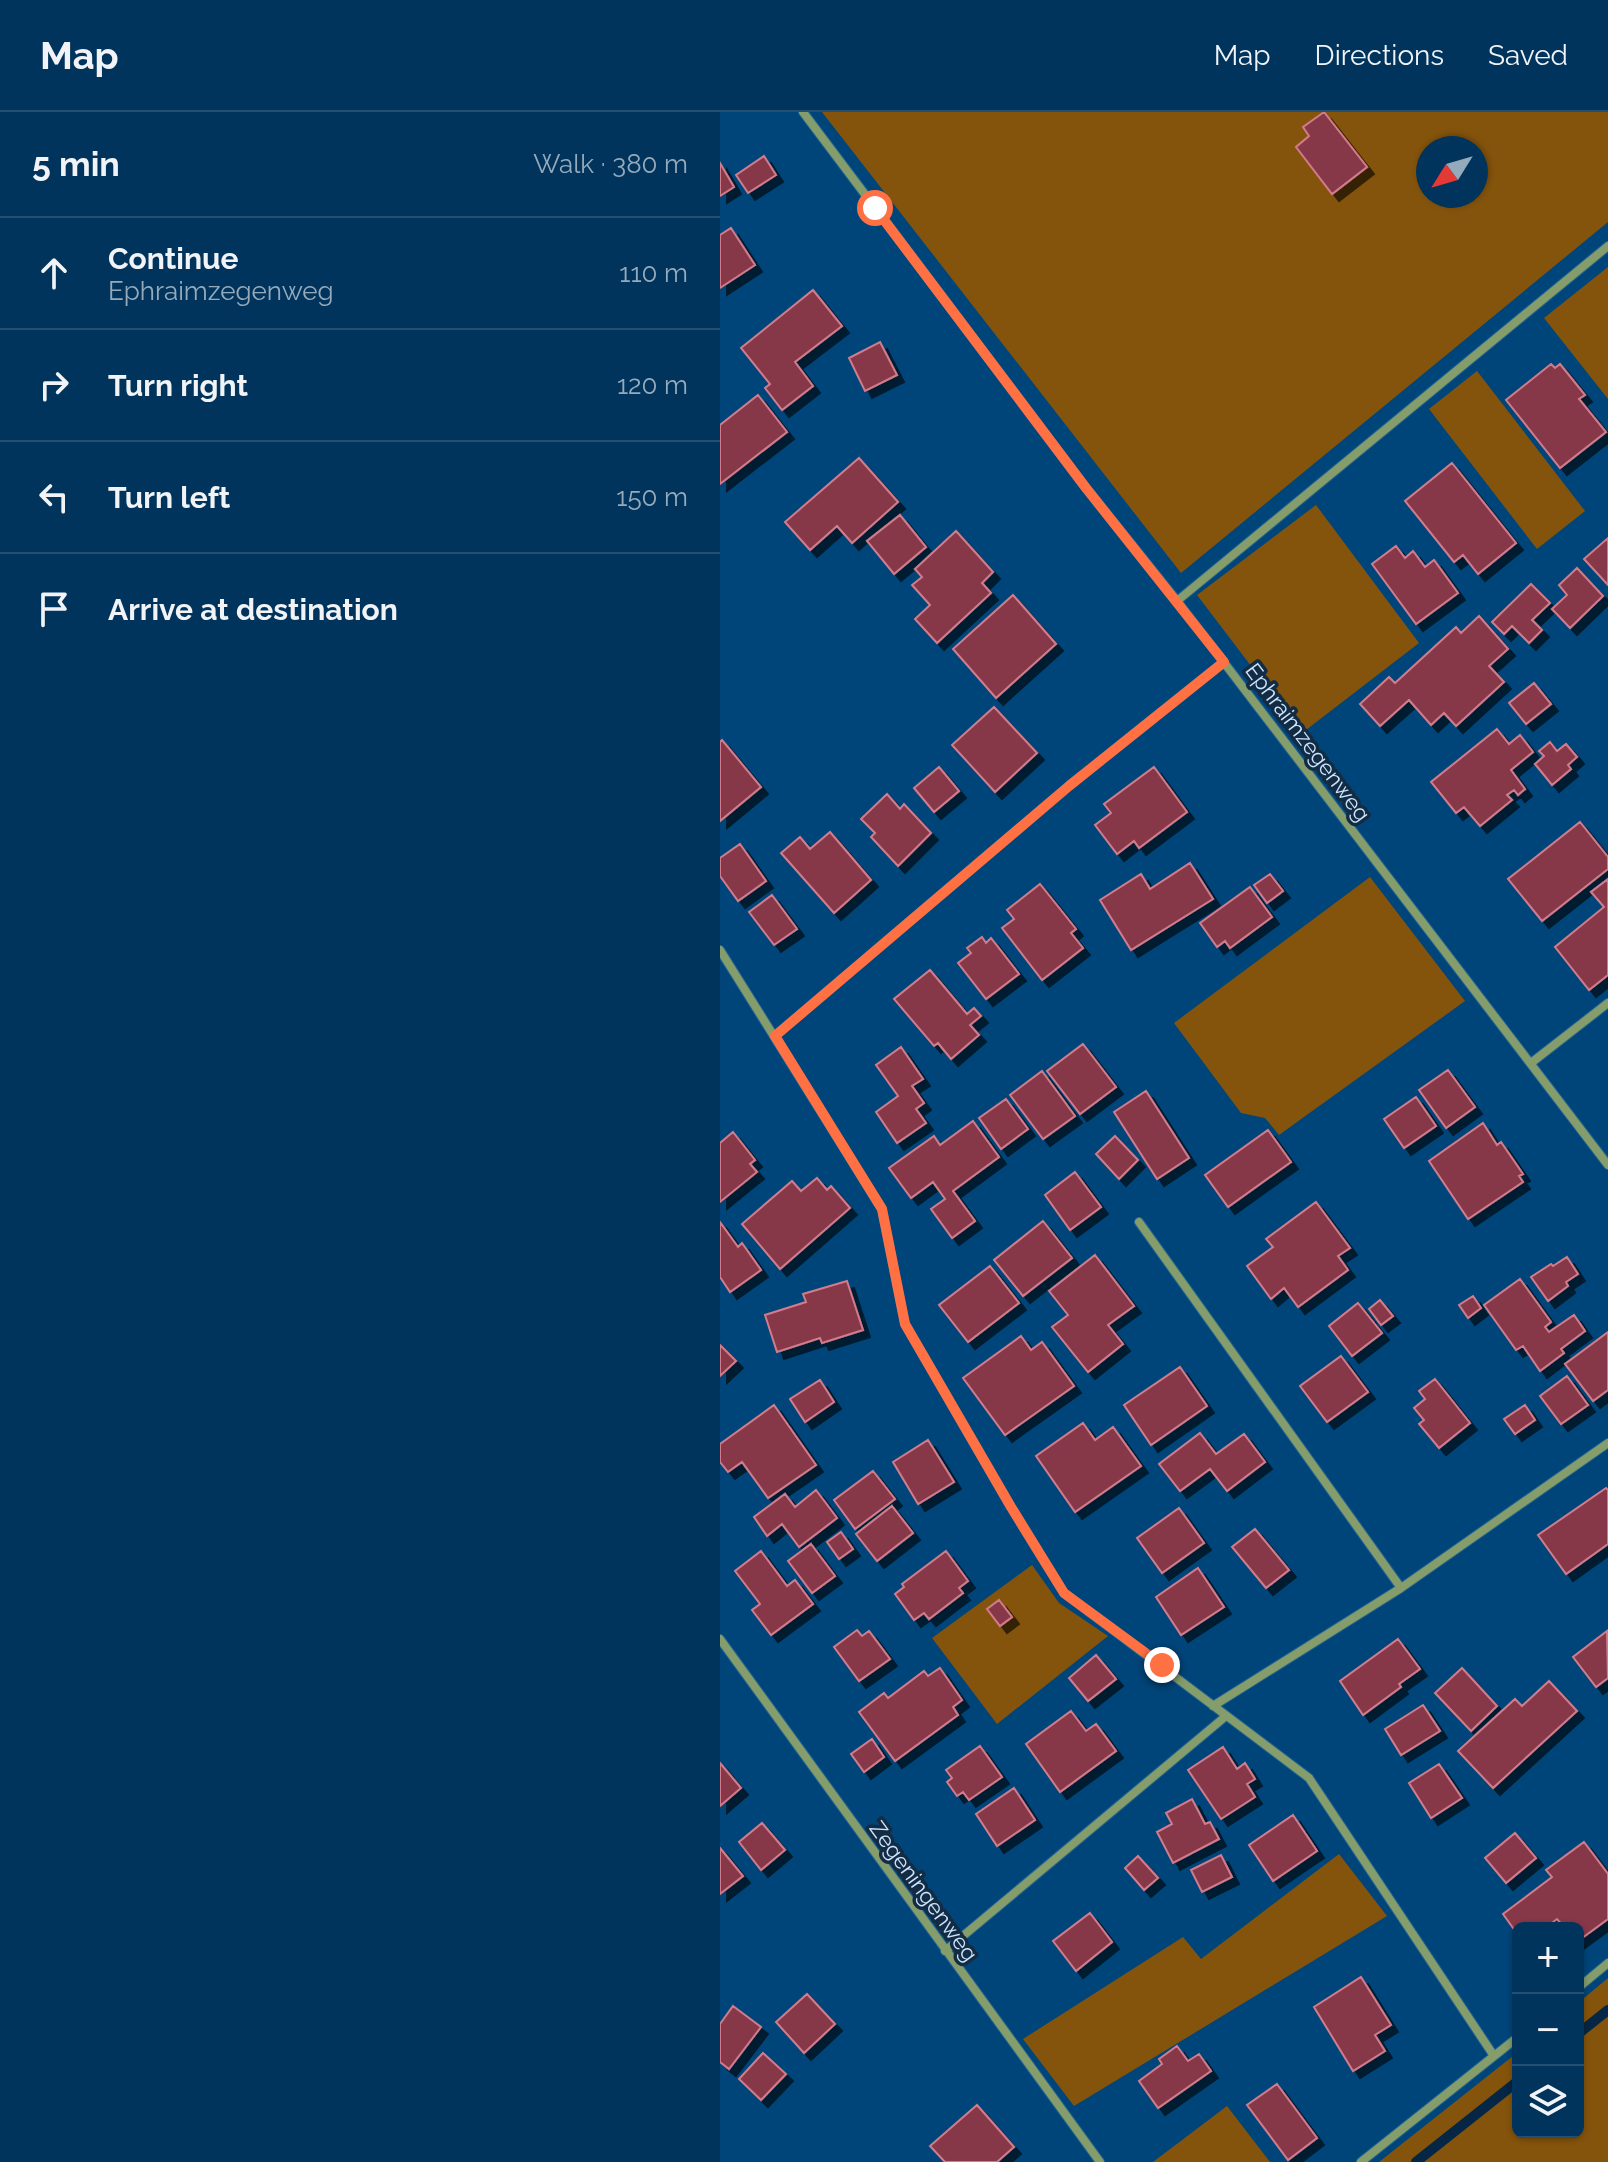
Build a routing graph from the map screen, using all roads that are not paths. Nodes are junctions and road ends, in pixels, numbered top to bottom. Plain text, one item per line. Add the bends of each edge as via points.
1 (803, 112) edge
2 (1608, 246) edge
3 (1177, 601) junction
4 (1224, 662) junction
5 (720, 950) edge
6 (1608, 1003) edge
7 (775, 1036) junction
8 (1531, 1063) junction
9 (1608, 1165) edge
10 (1139, 1222) dead end
11 (1608, 1443) edge
12 (1401, 1588) junction
13 (720, 1639) edge
14 (1213, 1706) junction
15 (1226, 1716) junction
16 (945, 1951) junction
17 (1608, 1963) edge
18 (1584, 1983) edge
19 (1512, 2042) edge
20 (1494, 2056) junction
21 (1100, 2162) edge
22 (1361, 2162) edge

1 - 3 street, Ephraimzegenweg
2 - 3 street
3 - 4 street, Ephraimzegenweg
4 - 7 street
4 - 8 street, Ephraimzegenweg
5 - 7 street
6 - 8 street
7 - 14 street via 882,1209 905,1324 1064,1593
8 - 9 street, Ephraimzegenweg
10 - 12 street
11 - 12 street
12 - 14 street
13 - 16 street, Zegeningenweg
14 - 15 street
15 - 16 street
15 - 20 street via 1309,1778
16 - 21 street, Zegeningenweg
17 - 18 street
19 - 20 street
20 - 22 street

